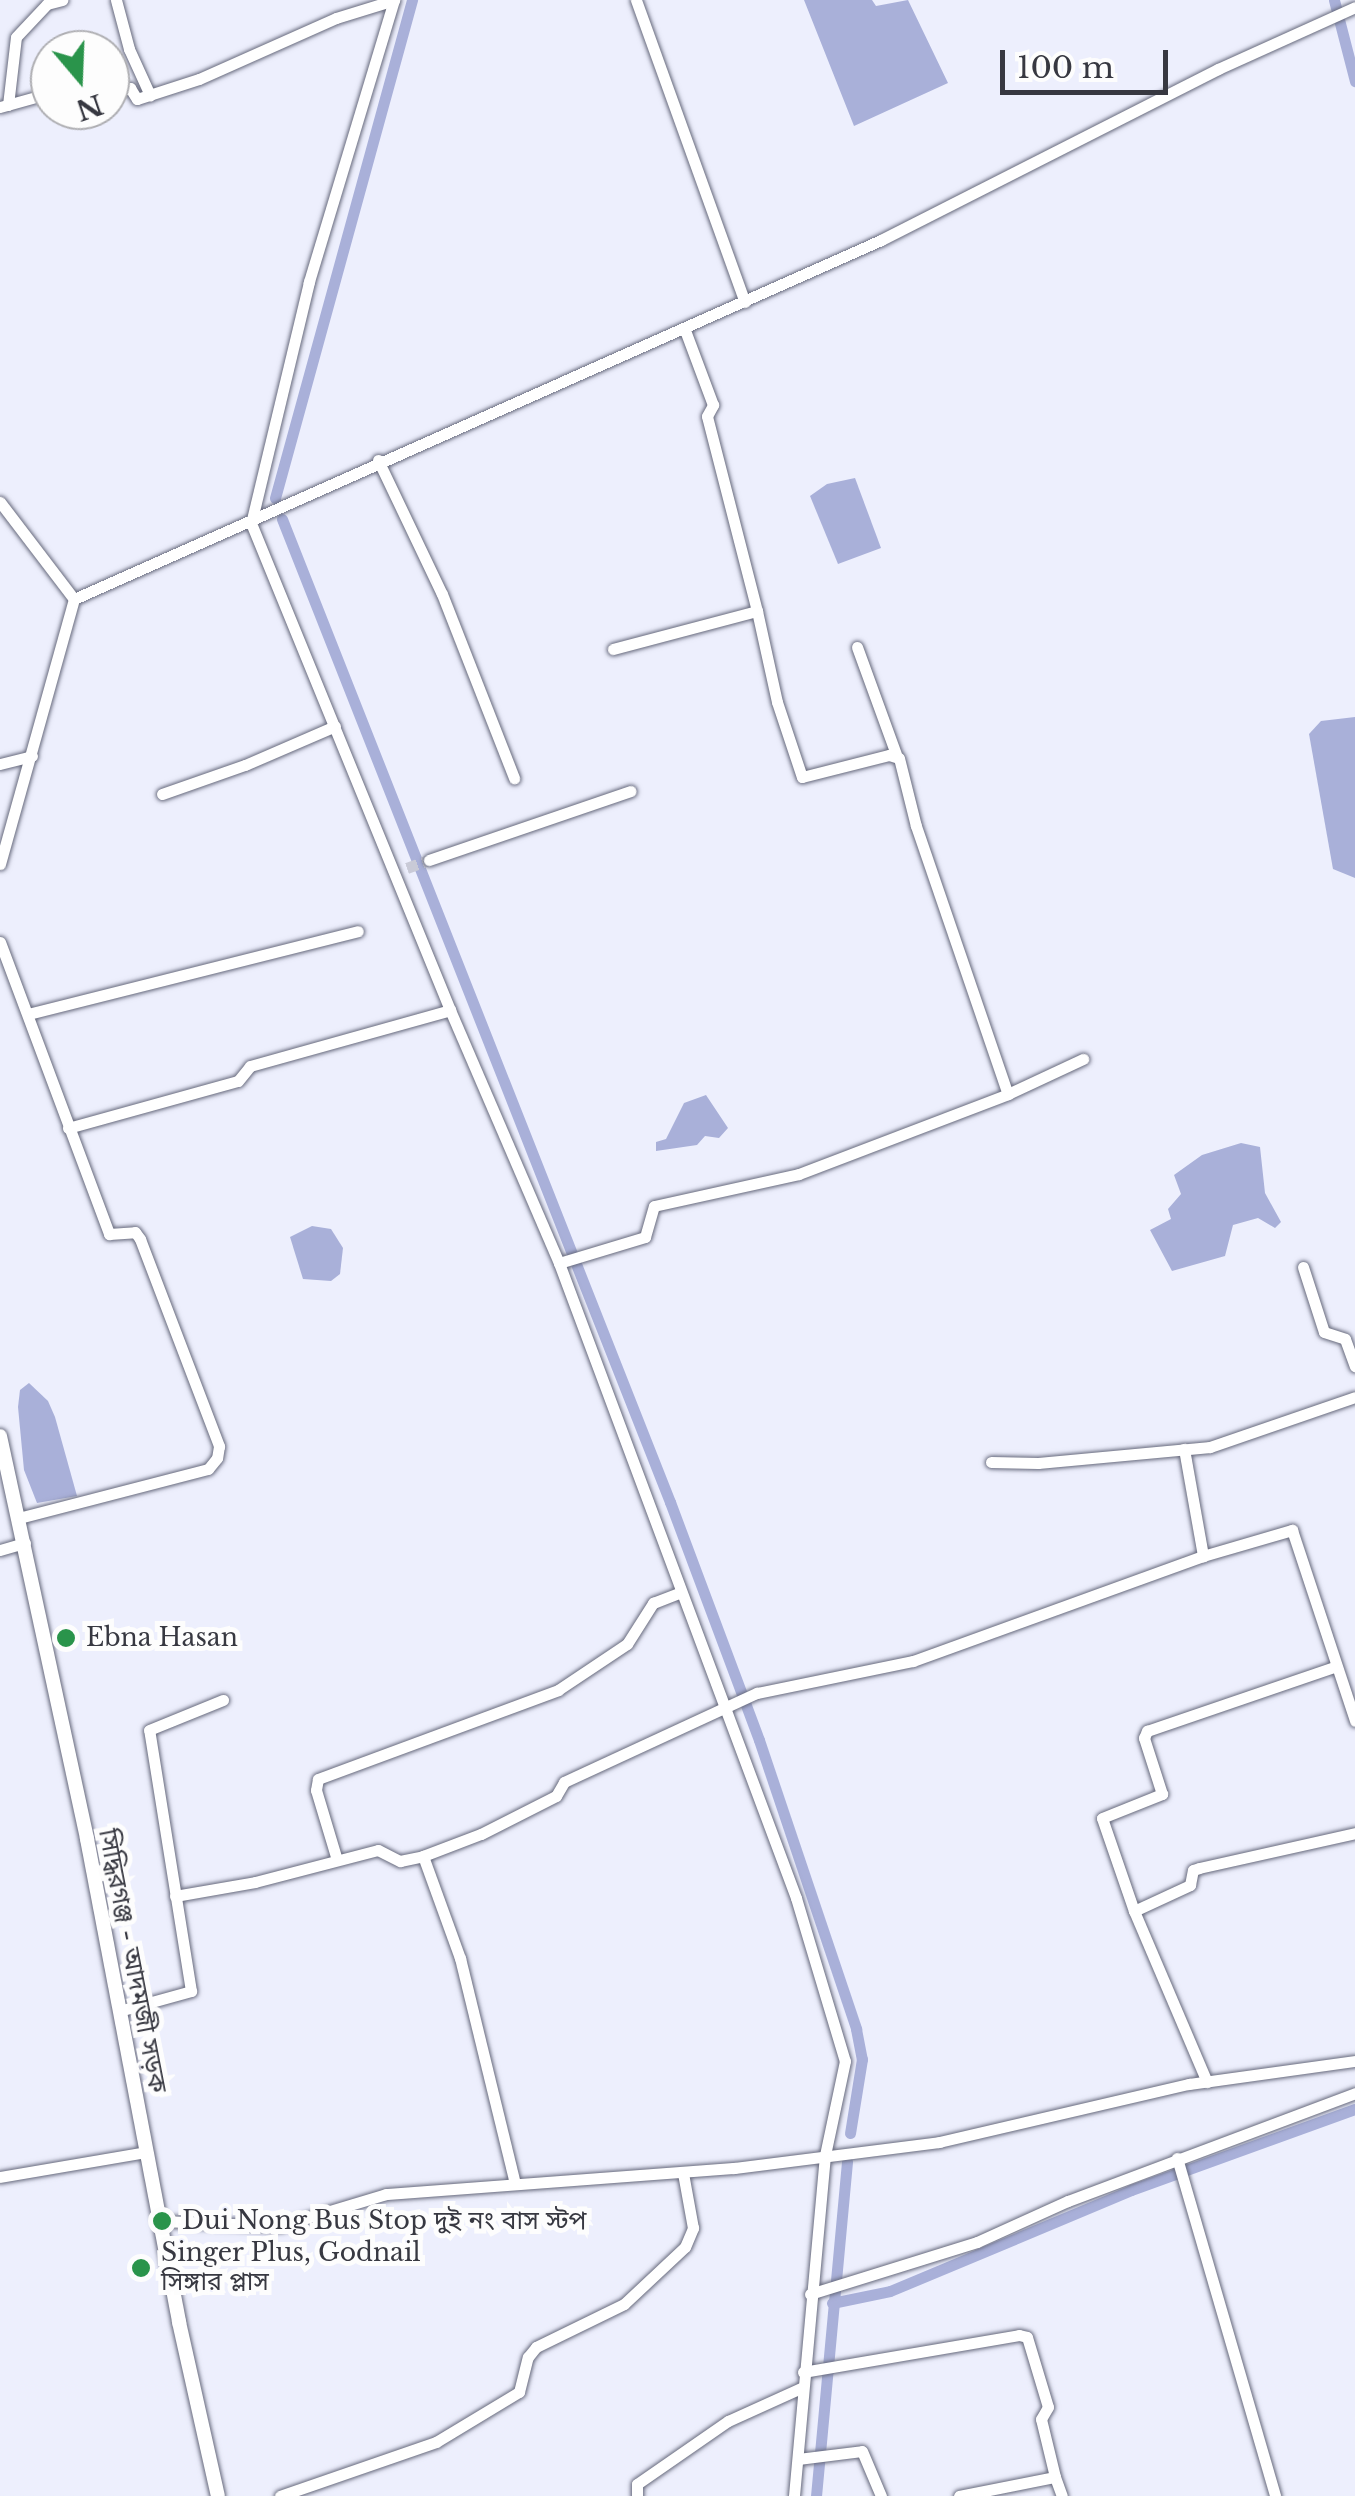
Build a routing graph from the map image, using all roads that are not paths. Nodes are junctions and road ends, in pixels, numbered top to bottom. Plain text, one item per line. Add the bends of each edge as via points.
1 (62, 0) edge
2 (116, 0) edge
3 (394, 0) edge
4 (636, 0) edge
5 (1355, 7) edge
6 (130, 88) edge
7 (150, 94) junction
8 (30, 99) edge
9 (4, 106) edge
10 (746, 302) junction
11 (685, 330) junction
12 (378, 460) junction
13 (0, 503) edge
14 (251, 522) junction
15 (74, 600) junction
16 (757, 612) junction
17 (857, 647) dead end
18 (613, 649) dead end
19 (335, 726) junction
20 (896, 754) junction
21 (32, 756) junction
22 (0, 764) edge
23 (514, 778) dead end
24 (631, 792) dead end
25 (162, 794) dead end
26 (429, 860) tunnel mouth
27 (0, 864) edge
28 (358, 930) dead end
29 (0, 942) edge
30 (450, 1010) junction
31 (28, 1014) junction
32 (1083, 1059) dead end
33 (1008, 1094) junction
34 (68, 1128) junction
35 (564, 1261) junction
36 (1303, 1268) dead end
37 (1355, 1366) edge
38 (1355, 1397) edge
39 (0, 1436) edge
40 (1184, 1449) junction
41 (990, 1462) dead end
42 (19, 1518) junction
43 (26, 1543) junction
44 (0, 1550) edge
45 (1203, 1556) junction
46 (680, 1592) junction
47 (1334, 1666) junction
48 (222, 1700) dead end
49 (731, 1704) junction
50 (1355, 1722) edge
51 (1355, 1832) edge
52 (423, 1856) junction
53 (337, 1860) junction
54 (175, 1896) junction
55 (1134, 1911) junction
56 (119, 2011) junction
57 (1355, 2061) edge
58 (1206, 2082) junction
59 (1355, 2092) edge
60 (146, 2152) junction
61 (825, 2154) junction
62 (1178, 2162) junction
63 (683, 2172) junction
64 (0, 2177) edge
65 (515, 2182) junction
66 (162, 2222) junction
67 (816, 2293) junction
68 (809, 2371) junction
69 (801, 2388) junction
70 (803, 2458) junction
71 (1055, 2478) junction
72 (218, 2496) edge
73 (280, 2496) edge
74 (637, 2496) edge
75 (794, 2496) edge
76 (881, 2496) edge
77 (959, 2496) edge
78 (1062, 2496) edge
79 (1275, 2496) edge

1 - 9 street via 47,4 16,37
2 - 7 street
3 - 7 street
3 - 14 street via 310,282
4 - 10 street
5 - 10 street
6 - 7 street via 134,100
8 - 9 street
10 - 11 street
11 - 12 street
11 - 16 street via 713,405 707,416
12 - 14 street
12 - 23 street via 442,594
13 - 15 street
14 - 15 street
14 - 19 street
15 - 21 street
16 - 18 street
16 - 20 street via 802,778
17 - 20 street
19 - 25 street
19 - 30 street via 402,870
20 - 33 street
21 - 22 street
21 - 27 street
24 - 26 street
28 - 31 street
29 - 31 street
30 - 34 street via 250,1066 238,1081
30 - 35 street
31 - 34 street
32 - 33 street
33 - 35 street via 799,1174 654,1206 645,1237
34 - 42 street via 109,1234 135,1232 140,1239 218,1458 208,1469
35 - 46 street
36 - 37 street via 1324,1332 1345,1339
38 - 40 street via 1210,1447
39 - 42 main road, সিদ্ধিরগঞ্জ - আদমজী সড়ক
40 - 41 street
40 - 45 street
42 - 43 main road, সিদ্ধিরগঞ্জ - আদমজী সড়ক
43 - 44 street
43 - 56 main road, সিদ্ধিরগঞ্জ - আদমজী সড়ক
45 - 47 street via 1296,1533
45 - 49 street via 913,1661
46 - 49 street
46 - 53 street via 653,1603 627,1644 558,1690 318,1779
47 - 50 street
47 - 55 street via 1144,1734 1162,1794 1102,1820
48 - 54 street via 148,1730
49 - 52 street via 564,1782 556,1796 481,1834
49 - 61 street via 846,2062
51 - 55 street via 1193,1870 1185,1888
52 - 53 street via 400,1862 378,1850
52 - 65 street via 460,1958
53 - 54 street
54 - 56 street via 192,1990
55 - 58 street
56 - 60 main road, সিদ্ধিরগঞ্জ - আদমজী সড়ক
57 - 58 street
58 - 61 street via 938,2142
59 - 62 street
60 - 64 street
60 - 66 main road, সিদ্ধিরগঞ্জ - আদমজী সড়ক
61 - 63 street
61 - 67 street
62 - 67 street via 977,2242
62 - 79 street
63 - 65 street
63 - 73 street via 693,2228 684,2247 624,2304 536,2346 518,2392 436,2442
65 - 66 street via 386,2194 280,2226
66 - 72 main road, সিদ্ধিরগঞ্জ - আদমজী সড়ক
67 - 68 street
68 - 69 street
68 - 71 street via 1026,2337 1048,2407 1041,2419
69 - 70 street
69 - 74 street via 728,2421 638,2484
70 - 75 street
70 - 76 street via 862,2451
71 - 77 street
71 - 78 street

